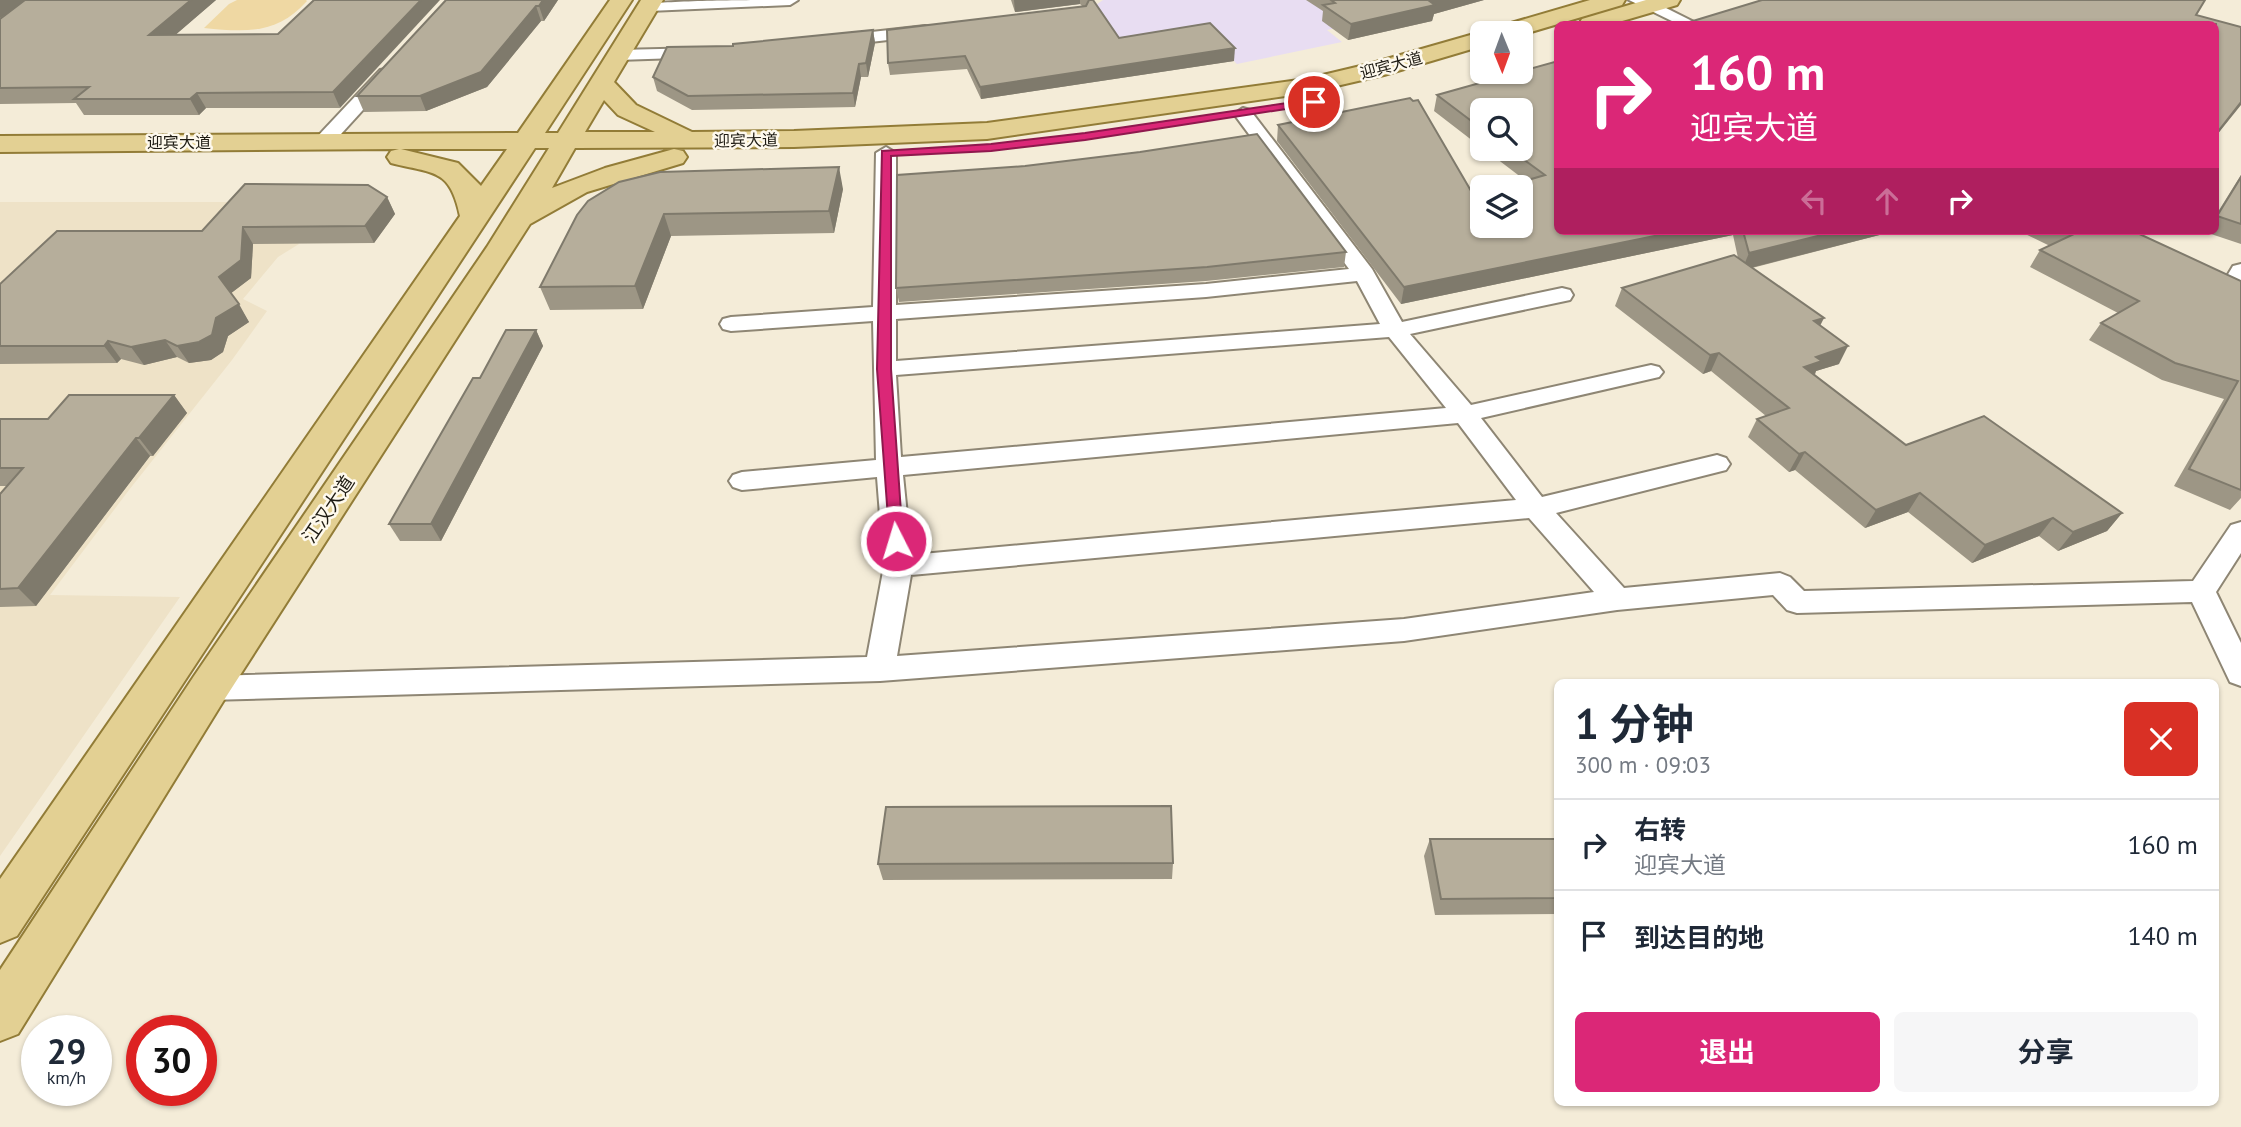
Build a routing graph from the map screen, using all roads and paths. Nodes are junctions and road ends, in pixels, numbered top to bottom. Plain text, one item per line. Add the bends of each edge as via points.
1 (790, 0) edge
2 (1614, 0) edge
3 (641, 2) edge
4 (1652, 2) edge
5 (1598, 21) edge
6 (1685, 21) edge
7 (1533, 24) edge
8 (944, 29) edge
9 (1554, 36) edge
10 (1533, 42) edge
11 (821, 43) edge
12 (1470, 43) edge
13 (714, 52) edge
14 (399, 59) edge
15 (1470, 61) edge
16 (609, 69) junction
17 (553, 101) junction
18 (1244, 114) junction
19 (707, 140) junction
20 (324, 141) junction
21 (426, 141) junction
22 (0, 144) edge
23 (541, 149) junction
24 (886, 153) junction
25 (0, 157) edge
26 (400, 157) junction
27 (674, 157) junction
28 (474, 216) junction
29 (517, 223) junction
30 (1364, 274) junction
31 (2209, 275) edge
32 (2238, 282) edge
33 (1563, 295) dead end
34 (885, 311) junction
35 (731, 324) dead end
36 (1395, 330) junction
37 (884, 369) junction
38 (1651, 372) dead end
39 (1465, 414) junction
40 (1717, 464) dead end
41 (889, 466) junction
42 (742, 481) dead end
43 (1536, 508) junction
44 (2241, 532) edge
45 (898, 566) junction
46 (2201, 591) junction
47 (1617, 599) junction
48 (880, 669) junction
49 (2241, 674) edge
50 (209, 688) junction
51 (0, 920) edge
52 (0, 1016) edge

1 - 3 street
2 - 7 main road
3 - 16 main road, 江汉大道
3 - 17 main road, 江汉大道
4 - 5 main road
4 - 6 street
8 - 11 street
9 - 10 main road
12 - 19 main road, 迎宾大道 via 1306,86 1097,117 975,132
13 - 16 street
14 - 20 street
15 - 18 main road, 迎宾大道 via 1334,99
16 - 19 main road via 627,110 670,131
16 - 23 main road, 江汉大道
17 - 21 main road via 529,116 486,132
17 - 23 main road, 江汉大道
18 - 24 main road, 迎宾大道 via 991,147
18 - 30 street
19 - 23 main road, 迎宾大道
20 - 21 main road, 迎宾大道
20 - 22 main road, 迎宾大道
21 - 23 main road, 迎宾大道
23 - 26 main road, 迎宾大道
23 - 27 main road, 迎宾大道
23 - 28 main road, 江汉大道
23 - 29 main road, 江汉大道
24 - 27 main road, 迎宾大道
24 - 34 street
25 - 26 main road, 迎宾大道
26 - 28 main road via 447,169 468,188
27 - 29 main road via 602,176 551,197
28 - 51 main road, 江汉大道
29 - 50 main road, 江汉大道
30 - 34 street via 1244,289
30 - 36 street
31 - 32 street
33 - 36 street
34 - 35 street
34 - 37 street
36 - 37 street
36 - 39 street
37 - 41 street
38 - 39 street
39 - 41 street
39 - 43 street
40 - 43 street
41 - 42 street
41 - 45 street
43 - 45 street
43 - 47 street
44 - 46 street
45 - 48 street
46 - 47 street via 1797,601 1780,584
46 - 49 street
47 - 48 street via 1404,630
48 - 50 street
50 - 52 main road, 江汉大道

